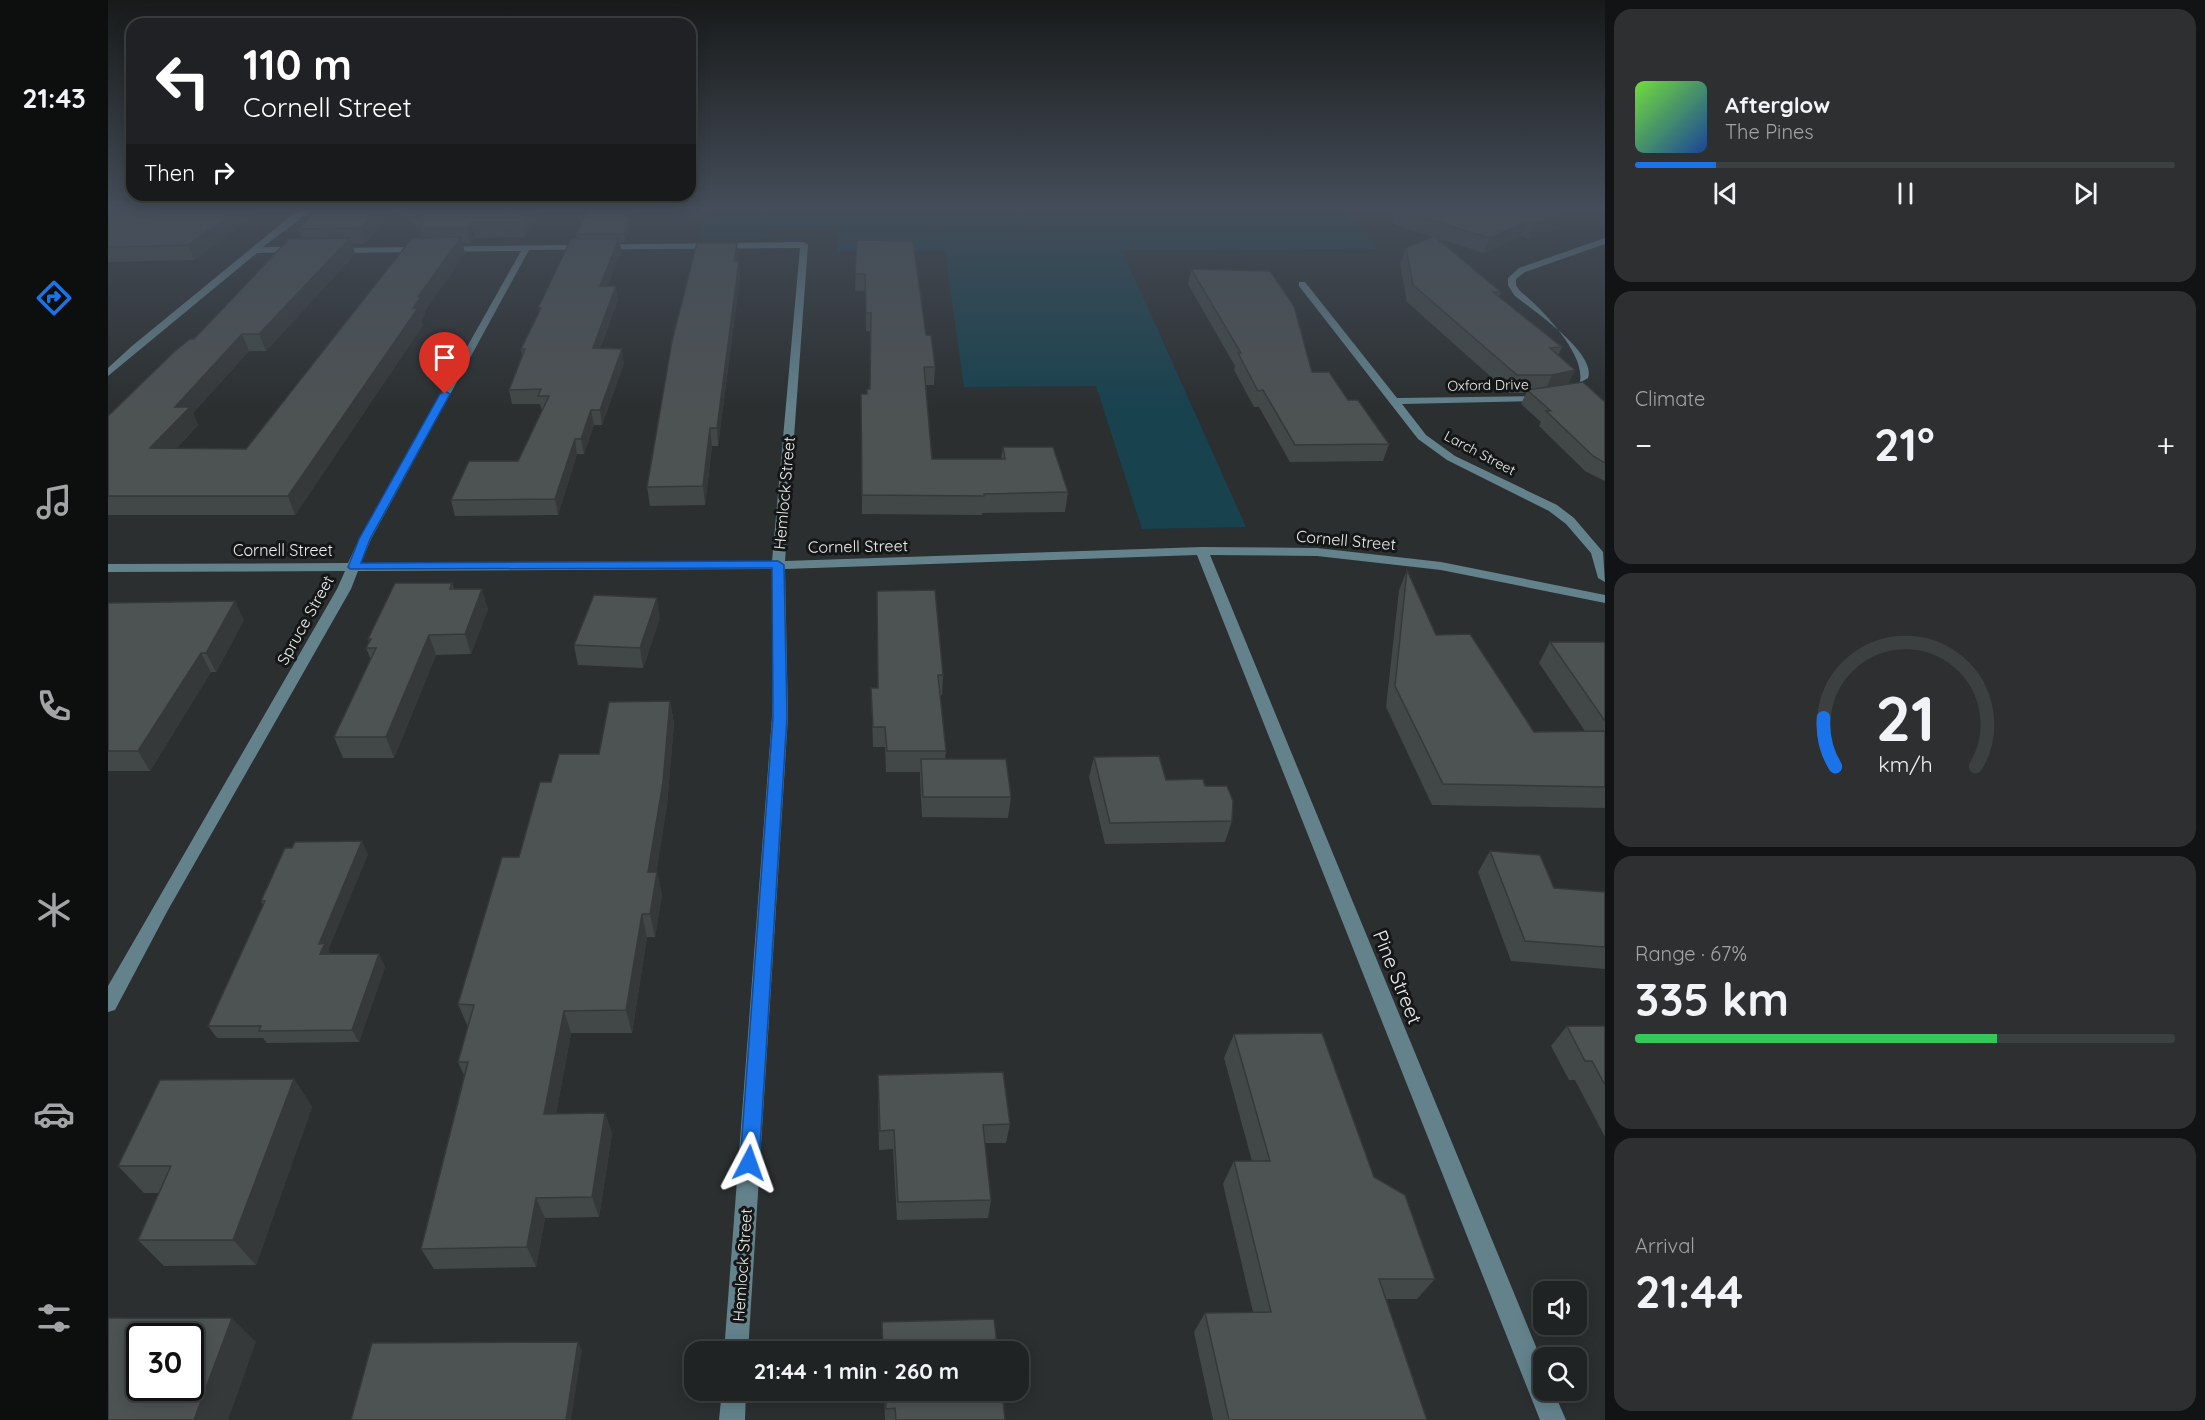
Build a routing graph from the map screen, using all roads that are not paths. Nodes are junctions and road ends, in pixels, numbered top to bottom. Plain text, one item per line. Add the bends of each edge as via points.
1 (223, 276) edge
2 (511, 276) edge
3 (801, 276) edge
4 (1514, 276) edge
5 (1302, 284) dead end
6 (108, 373) edge
7 (1393, 401) junction
8 (1202, 550) junction
9 (778, 565) junction
10 (354, 567) junction
11 (108, 568) edge
12 (1605, 578) edge
13 (1605, 599) edge
14 (108, 1004) edge
15 (737, 1341) edge
16 (733, 1401) edge
17 (732, 1420) edge
18 (1553, 1420) edge

1 - 6 street
2 - 10 street, Spruce Street via 364,539
3 - 9 street, Hemlock Street
4 - 7 street, Oxford Drive via 1512,285 1517,293 1582,348 1594,363 1596,371 1589,384 1557,395
5 - 7 street, Larch Street
7 - 12 street, Larch Street via 1422,437 1451,458 1570,520 1597,552
8 - 9 street, Cornell Street
8 - 13 street, Cornell Street via 1317,552 1441,566
8 - 18 street, Pine Street
9 - 10 street, Cornell Street
9 - 15 street, Hemlock Street via 780,717
10 - 11 street, Cornell Street
10 - 14 street, Spruce Street
16 - 17 street

